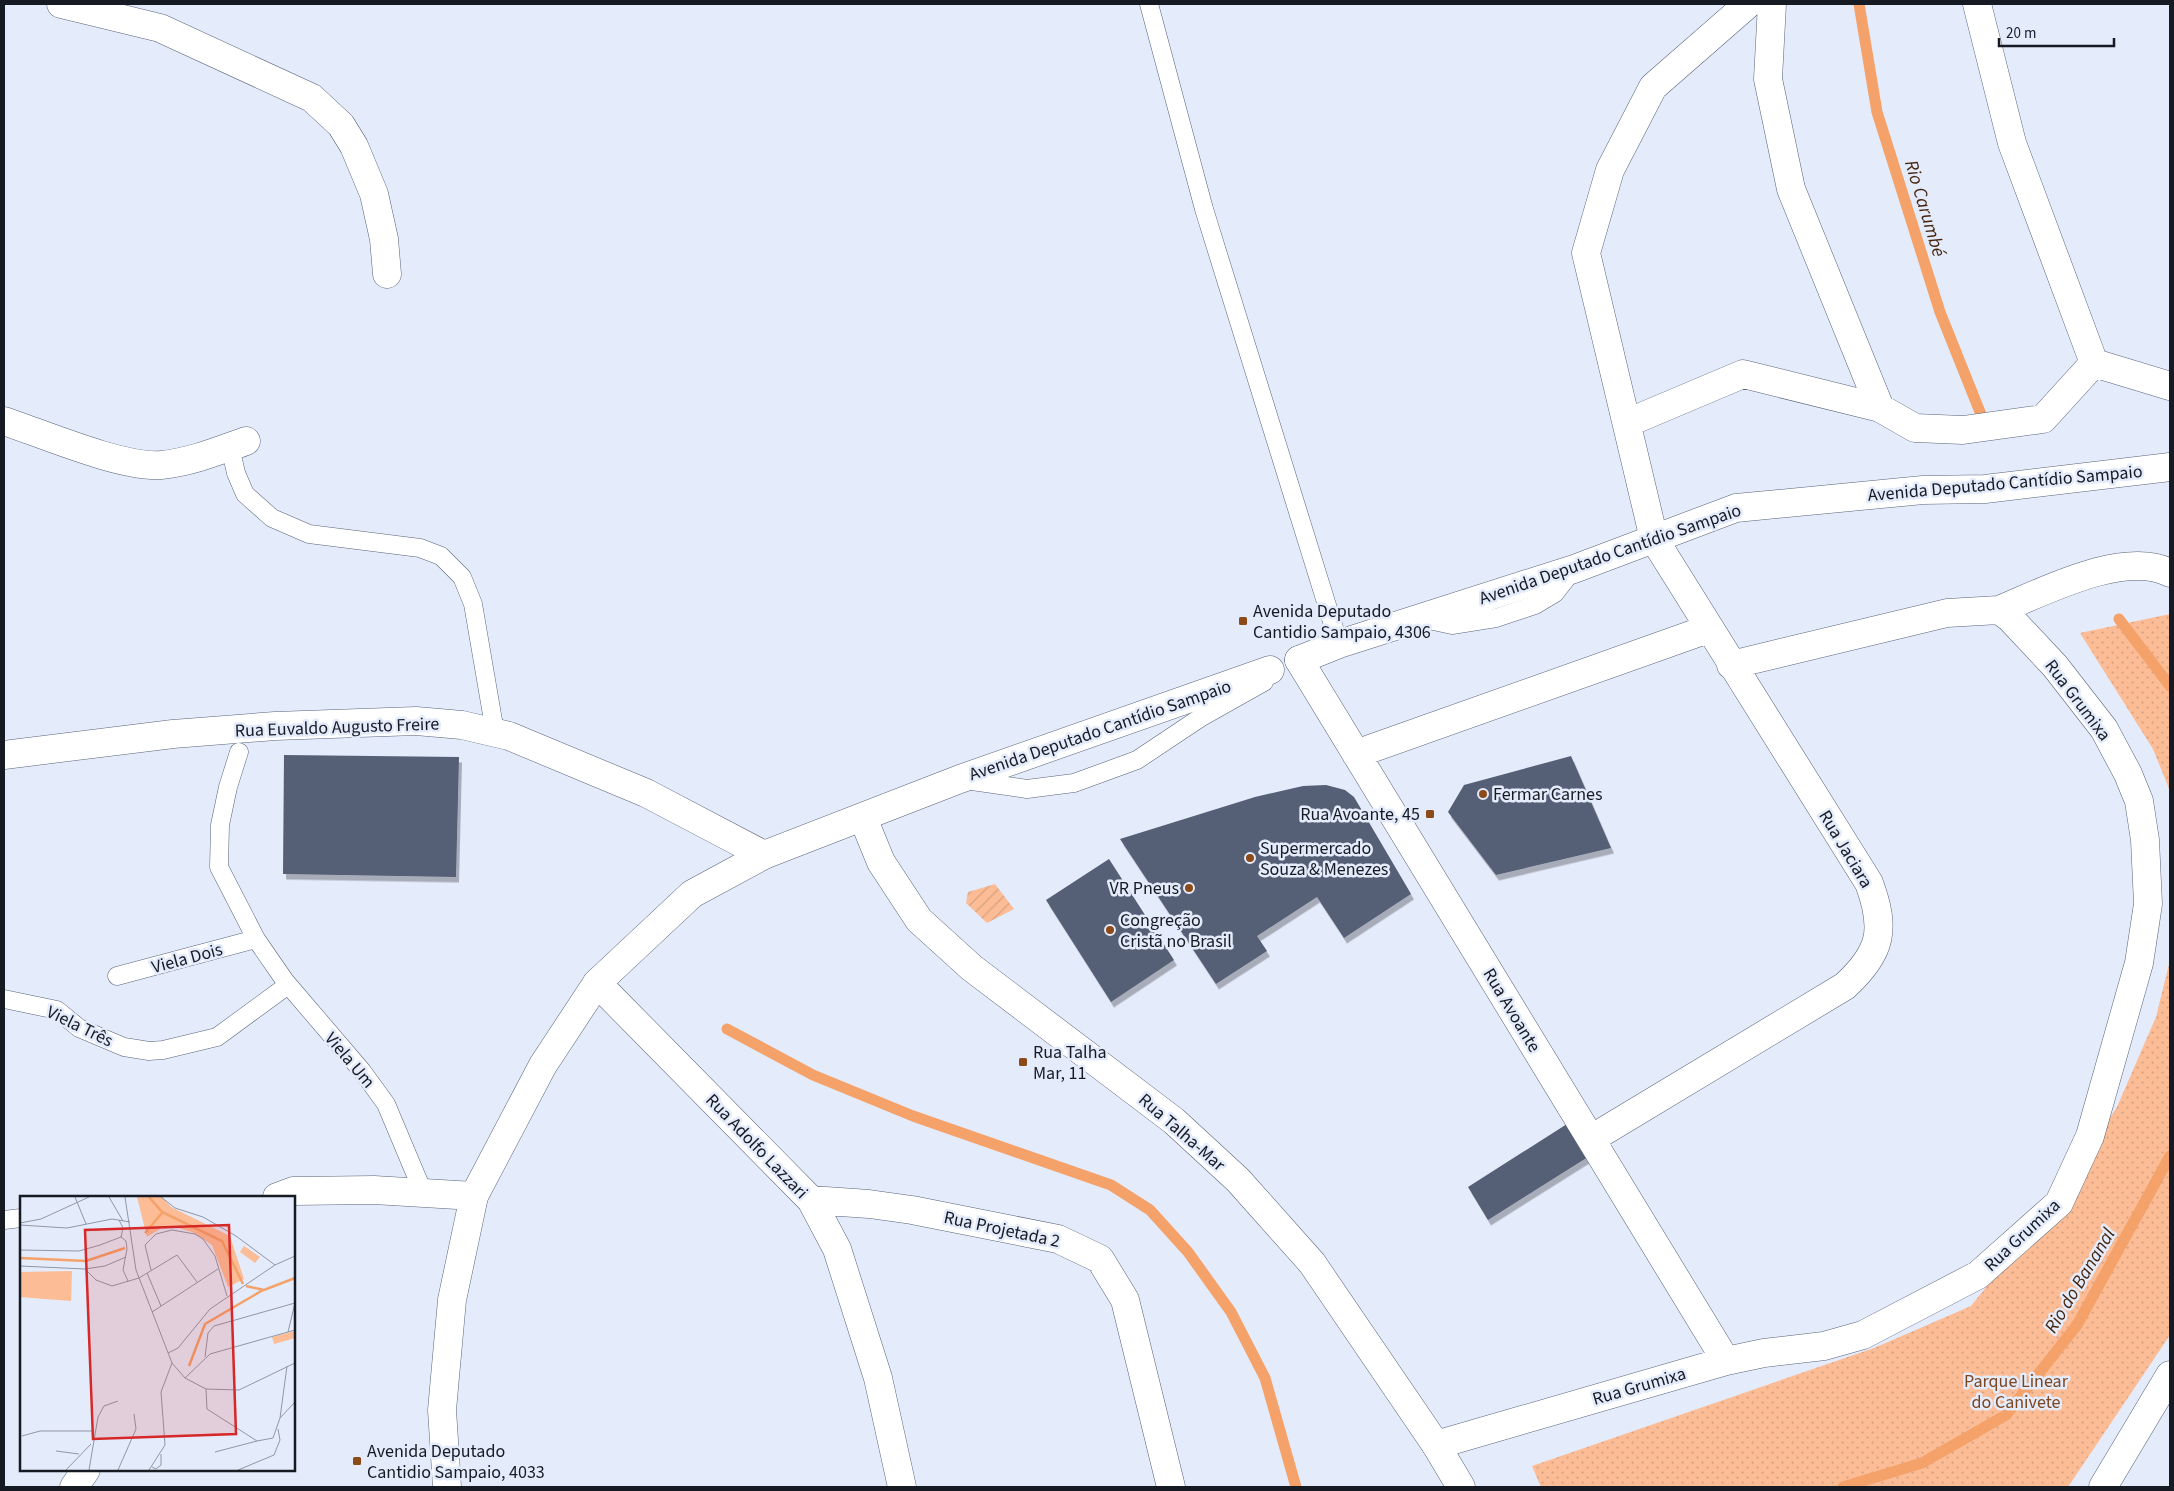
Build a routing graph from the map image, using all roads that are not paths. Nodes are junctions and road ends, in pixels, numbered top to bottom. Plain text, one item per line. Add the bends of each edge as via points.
1 (1149, 4) edge
2 (1748, 4) edge
3 (1772, 4) edge
4 (1976, 4) edge
5 (76, 6) edge
6 (388, 274) dead end
7 (2094, 363) junction
8 (2170, 386) edge
9 (1880, 408) junction
10 (4, 421) edge
11 (1627, 423) junction
12 (238, 444) joint
13 (2170, 467) edge
14 (1654, 539) junction
15 (2170, 574) edge
16 (2004, 614) junction
17 (1708, 629) junction
18 (1339, 644) junction
19 (1299, 660) junction
20 (1731, 665) junction
21 (1270, 670) junction
22 (495, 732) junction
23 (239, 752) dead end
24 (1356, 754) junction
25 (4, 755) edge
26 (960, 779) junction
27 (863, 818) junction
28 (764, 855) junction
29 (256, 939) junction
30 (117, 976) dead end
31 (597, 983) junction
32 (288, 986) junction
33 (4, 1000) edge
34 (1591, 1139) junction
35 (423, 1192) junction
36 (280, 1196) edge
37 (474, 1196) junction
38 (810, 1200) junction
39 (20, 1218) edge
40 (4, 1220) edge
41 (1726, 1361) junction
42 (2170, 1375) edge
43 (1436, 1445) junction
44 (85, 1471) edge
45 (74, 1487) edge
46 (447, 1487) edge
47 (902, 1487) edge
48 (1171, 1487) edge
49 (1461, 1487) edge
50 (2103, 1487) edge

1 - 18 lane via 1204,209
2 - 11 street, Rua Jaciara via 1653,87 1610,170 1586,253
3 - 9 street via 1768,79 1791,189
4 - 7 street via 2012,143
5 - 6 street via 160,28 312,98 341,125 354,146 374,194
7 - 8 street
7 - 9 street via 2043,419 1963,430 1915,428
9 - 11 street via 1743,374
10 - 12 street via 90,451 141,464 187,461
11 - 14 street, Rua Jaciara
12 - 22 lane via 236,473 245,494 272,518 308,534 420,548 441,556 462,577 473,604
13 - 14 street, Avenida Deputado Cantídio Sampaio via 1985,489 1923,490 1736,508
14 - 17 street, Rua Jaciara
14 - 18 street, Avenida Deputado Cantídio Sampaio via 1574,569
15 - 16 street via 2162,569 2124,566 2067,582
16 - 20 street via 1947,613
16 - 41 street, Rua Grumixa via 2055,666 2104,729 2139,801 2144,830 2148,904 2140,963 2090,1136 2059,1203 1978,1275 1863,1335 1824,1346
17 - 20 street, Rua Jaciara
17 - 24 street
18 - 19 street, Avenida Deputado Cantídio Sampaio
19 - 21 street, Avenida Deputado Cantídio Sampaio
19 - 24 street, Rua Avoante
20 - 34 street, Rua Jaciara via 1869,883 1879,910 1878,940 1863,969 1845,986
21 - 26 street, Avenida Deputado Cantídio Sampaio
21 - 26 lane via 1264,682 1200,718 1137,760 1074,783 1027,790
22 - 25 street, Rua Euvaldo Augusto Freire via 416,721 275,726 173,734
22 - 28 street, Rua Euvaldo Augusto Freire via 646,793
23 - 29 lane, Viela Um via 220,825 219,867
24 - 34 street, Rua Avoante
26 - 27 street, Avenida Deputado Cantídio Sampaio
27 - 28 street, Avenida Deputado Cantídio Sampaio
27 - 43 street, Rua Talha-Mar via 881,862 919,920 972,968 1174,1121 1238,1180 1312,1263
28 - 31 street, Avenida Deputado Cantídio Sampaio via 692,894
29 - 30 lane, Viela Dois
29 - 32 lane, Viela Um
31 - 37 street, Avenida Deputado Cantídio Sampaio via 543,1065
31 - 38 street, Rua Adolfo Lazzari
32 - 33 lane, Viela Três via 217,1037 149,1051 124,1047 79,1028 57,1010
32 - 35 lane, Viela Um via 362,1071 386,1104
34 - 41 street, Rua Avoante
35 - 36 street via 293,1191
35 - 37 street
37 - 46 street, Avenida Deputado Cantídio Sampaio via 452,1300 448,1336 442,1410
38 - 47 street, Rua Adolfo Lazzari via 837,1249 878,1378
38 - 48 street, Rua Projetada 2 via 912,1210 1049,1237 1100,1259 1126,1300
39 - 40 lane
41 - 43 street, Rua Grumixa
42 - 50 street
43 - 49 street, Rua Talha-Mar
44 - 45 street

